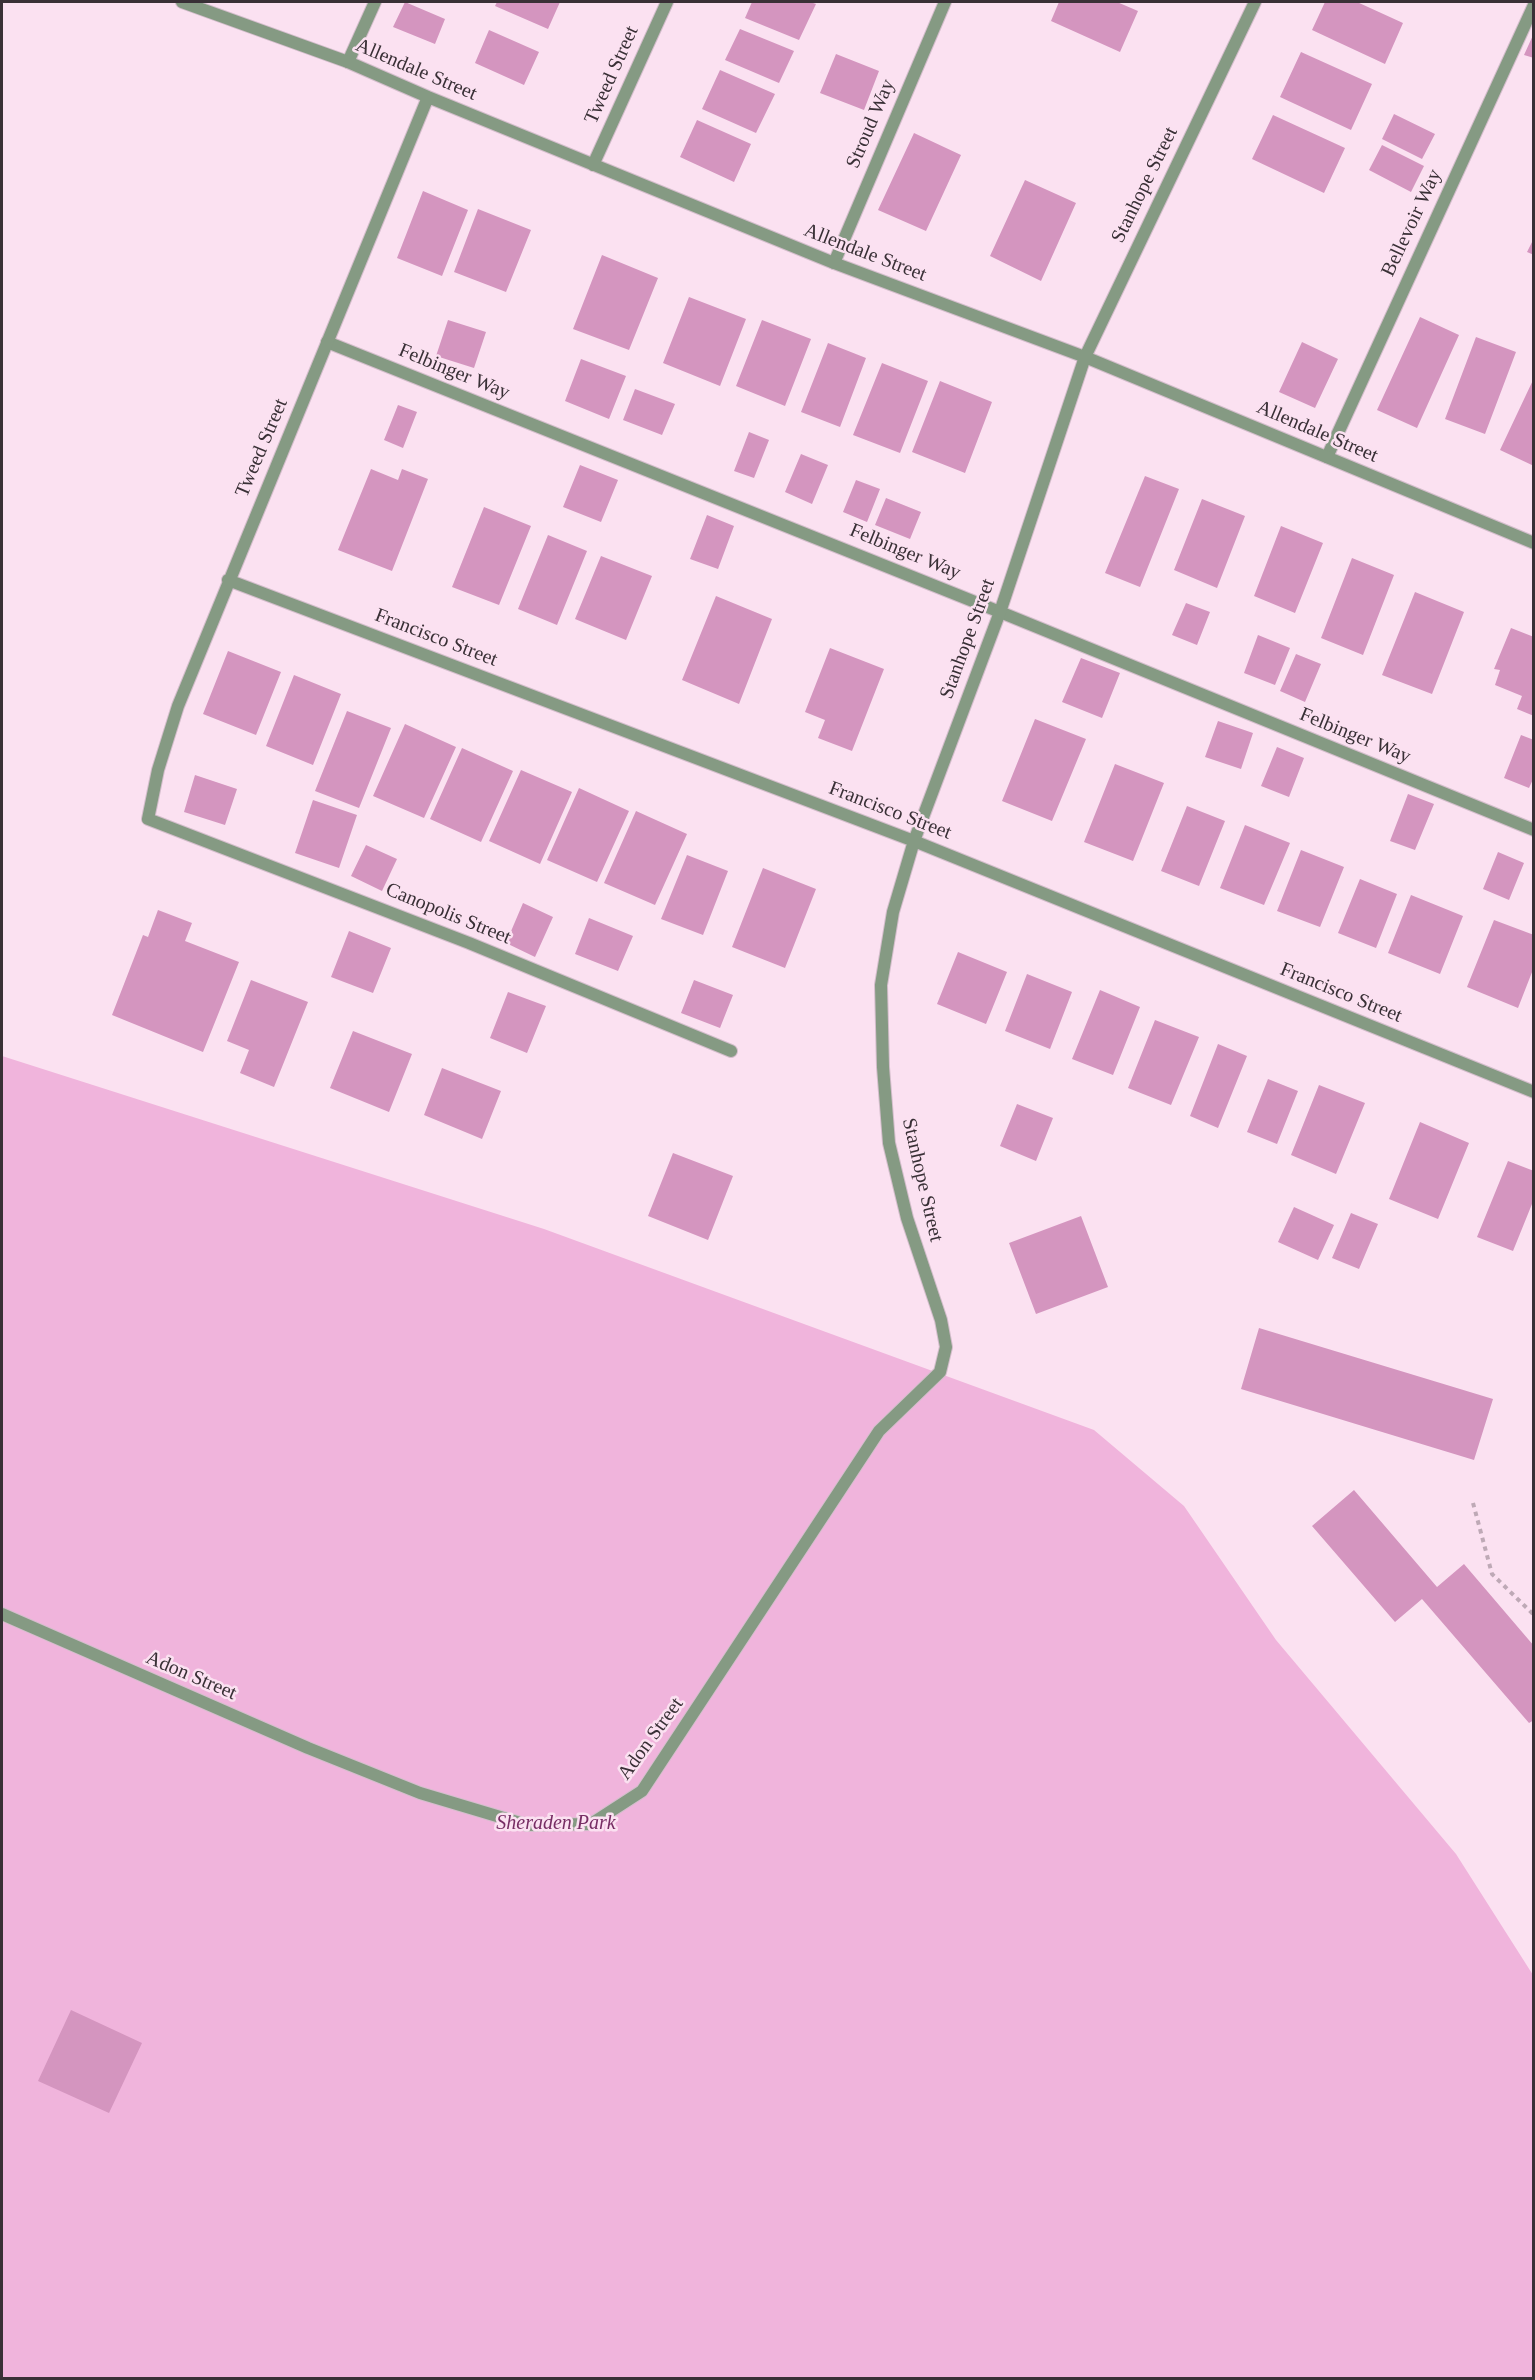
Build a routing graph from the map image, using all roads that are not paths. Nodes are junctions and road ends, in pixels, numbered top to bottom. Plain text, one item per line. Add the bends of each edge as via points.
1 (182, 2) edge
2 (375, 2) edge
3 (667, 2) edge
4 (945, 2) edge
5 (1255, 2) edge
6 (1533, 5) edge
7 (348, 62) junction
8 (428, 97) junction
9 (593, 165) junction
10 (834, 263) junction
11 (327, 342) junction
12 (1085, 357) junction
13 (1327, 457) junction
14 (1533, 543) edge
15 (228, 580) junction
16 (1000, 612) junction
17 (148, 819) joint
18 (1533, 830) edge
19 (914, 841) junction
20 (731, 1051) dead end
21 (1533, 1092) edge
22 (940, 1320) joint
23 (2, 1614) edge

1 - 7 street, Allendale Street
2 - 7 street
3 - 9 street, Tweed Street
4 - 10 street, Stroud Way
5 - 12 street, Stanhope Street
6 - 13 street, Bellevoir Way
7 - 8 street, Allendale Street
8 - 9 street, Allendale Street
8 - 11 street, Tweed Street
9 - 10 street, Allendale Street
10 - 12 street, Allendale Street
11 - 15 street, Tweed Street
11 - 16 street, Felbinger Way
12 - 13 street, Allendale Street
12 - 16 street, Stanhope Street
13 - 14 street, Allendale Street
15 - 17 street, Tweed Street via 178,706
15 - 19 street, Francisco Street
16 - 18 street, Felbinger Way
16 - 19 street, Stanhope Street
17 - 20 street, Canopolis Street via 458,939
19 - 21 street, Francisco Street
19 - 22 street, Stanhope Street via 893,912 881,985 883,1067 889,1143 907,1218
22 - 23 street, Adon Street via 946,1347 940,1372 879,1431 642,1791 591,1824 527,1825 420,1793

